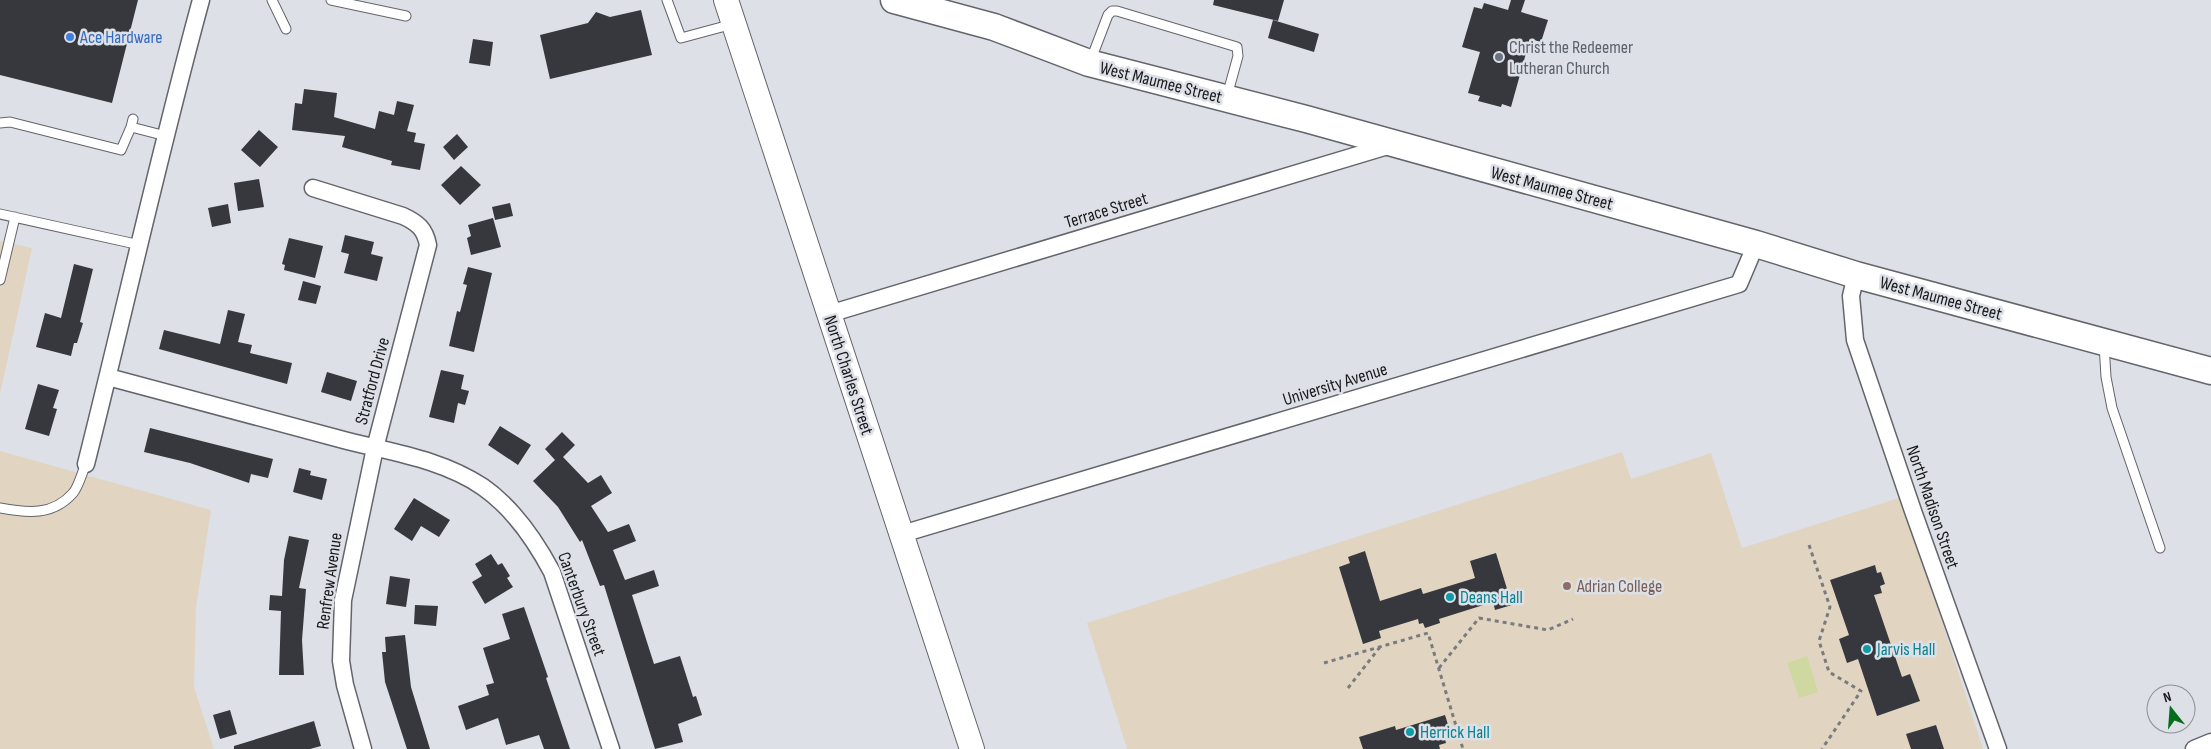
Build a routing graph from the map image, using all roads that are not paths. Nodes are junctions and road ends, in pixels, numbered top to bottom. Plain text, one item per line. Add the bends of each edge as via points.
1 (201, 0) edge
2 (272, 0) edge
3 (332, 0) edge
4 (667, 0) edge
5 (726, 0) edge
6 (909, 2) edge
7 (406, 16) dead end
8 (733, 24) junction
9 (286, 29) dead end
10 (1089, 63) junction
11 (1226, 99) junction
12 (0, 123) edge
13 (166, 136) junction
14 (1395, 144) junction
15 (313, 188) dead end
16 (0, 214) edge
17 (16, 217) junction
18 (1756, 244) junction
19 (140, 245) junction
20 (1856, 275) junction
21 (0, 280) edge
22 (829, 314) junction
23 (2104, 341) junction
24 (2211, 370) edge
25 (108, 377) junction
26 (375, 448) junction
27 (86, 464) joint
28 (0, 508) edge
29 (902, 534) junction
30 (2160, 548) dead end
31 (2211, 742) edge
32 (363, 749) edge
33 (611, 749) edge
34 (972, 749) edge
35 (1998, 749) edge
36 (2194, 749) edge

1 - 13 street
2 - 9 lane
3 - 7 lane
4 - 8 lane via 681,38
5 - 8 street, North Charles Street
6 - 10 main road, West Maumee Street via 994,27
8 - 22 street, North Charles Street
10 - 11 main road, West Maumee Street
10 - 11 lane via 1108,15 1117,11 1237,47 1238,56
11 - 14 main road, West Maumee Street
12 - 13 lane via 10,122 121,150 132,123
13 - 19 street
14 - 18 main road, West Maumee Street
14 - 22 street, Terrace Street
15 - 26 street, Stratford Drive via 404,216 426,233 425,261
16 - 17 lane
17 - 19 lane
17 - 21 lane
18 - 20 main road, West Maumee Street
18 - 29 street, University Avenue via 1739,284
19 - 25 street
20 - 23 main road, West Maumee Street
20 - 35 street, North Madison Street via 1851,296 1855,340
22 - 29 street, North Charles Street
23 - 24 main road, West Maumee Street
23 - 30 lane via 2112,408
25 - 26 street, Stratford Drive
25 - 27 street
26 - 32 street, Renfrew Avenue via 349,568 340,634 345,685
26 - 33 street, Canterbury Street via 428,460 460,473 484,488 525,529 552,572
27 - 28 lane via 74,492 54,508 27,513
29 - 34 street, North Charles Street
31 - 36 street

